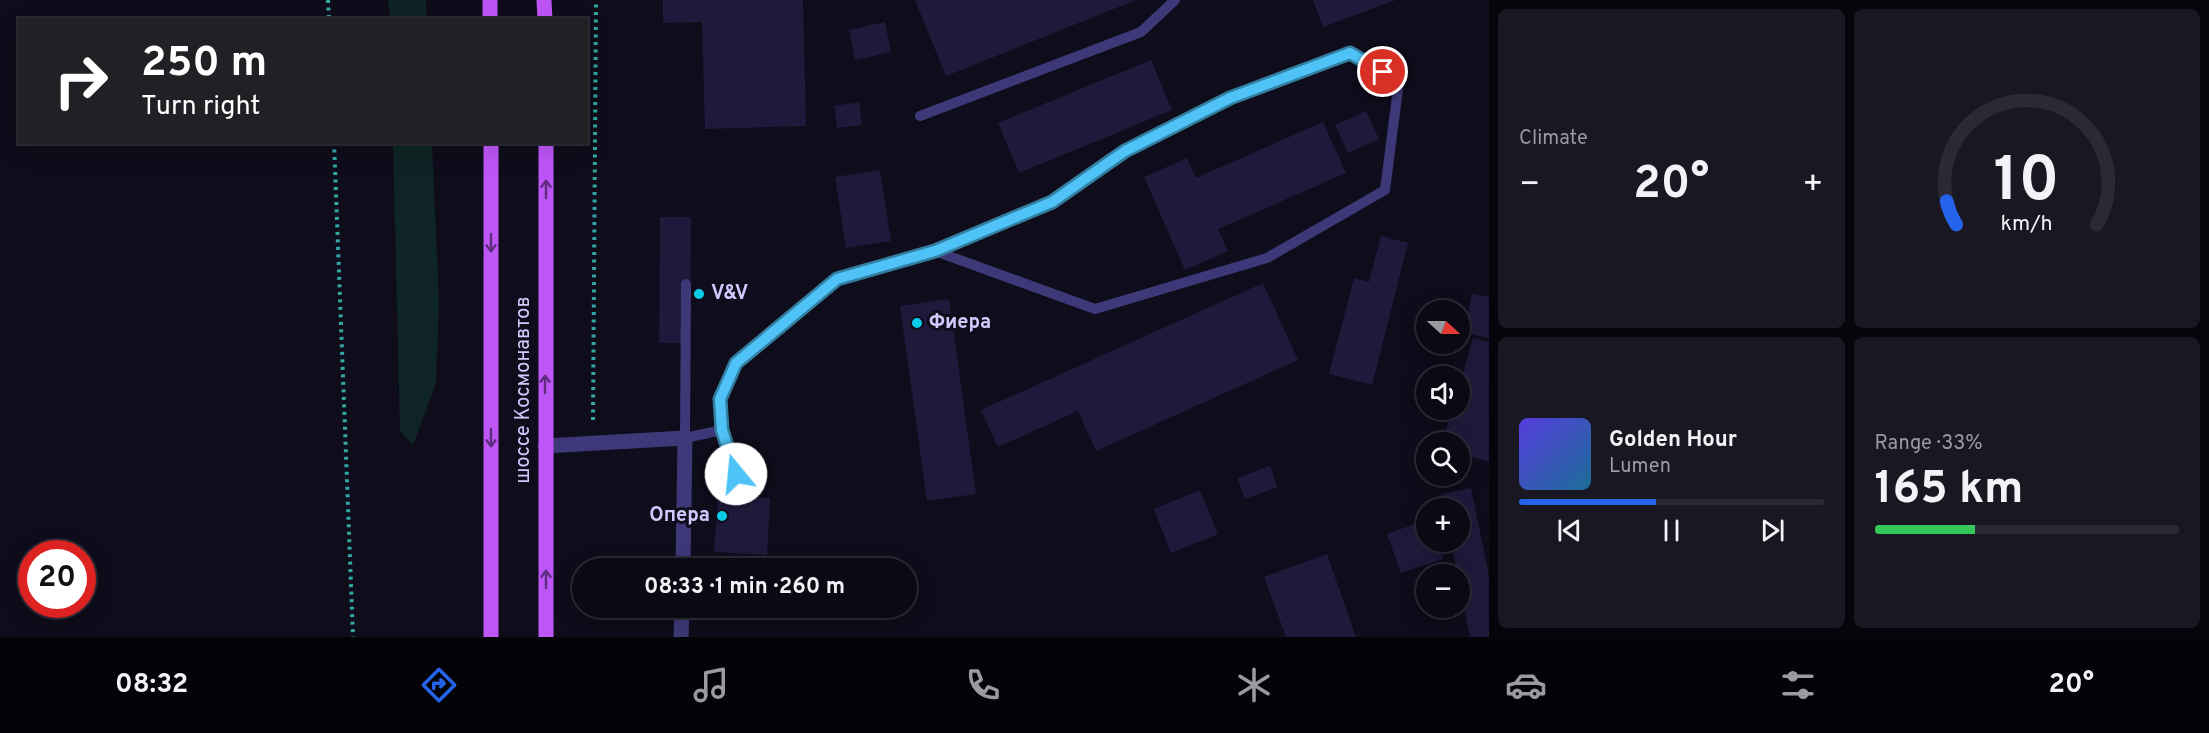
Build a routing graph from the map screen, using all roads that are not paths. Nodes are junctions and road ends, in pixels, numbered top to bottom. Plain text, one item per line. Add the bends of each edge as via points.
1 (490, 0) edge
2 (544, 0) edge
3 (1175, 0) edge
4 (490, 18) edge
5 (545, 18) edge
6 (920, 116) dead end
7 (491, 144) edge
8 (546, 144) edge
9 (935, 251) junction
10 (686, 284) dead end
11 (722, 430) junction
12 (685, 438) junction
13 (544, 446) junction
14 (736, 474) dead end
15 (682, 558) edge
16 (682, 618) edge
17 (491, 637) edge
18 (546, 637) edge
19 (681, 637) edge

1 - 4 main road
2 - 5 main road
3 - 6 lane via 1141,32
7 -> 17 main road, шоссе Космонавтов
13 -> 8 main road, шоссе Космонавтов
9 - 9 lane via 1095,309 1267,258 1385,190 1399,81 1350,53 1230,98 1125,151 1052,202
9 - 11 lane via 837,279 736,363 720,399
10 - 12 lane
11 - 12 lane
11 - 14 lane
12 - 13 street
12 - 15 street
18 -> 13 main road, шоссе Космонавтов
16 - 19 street

